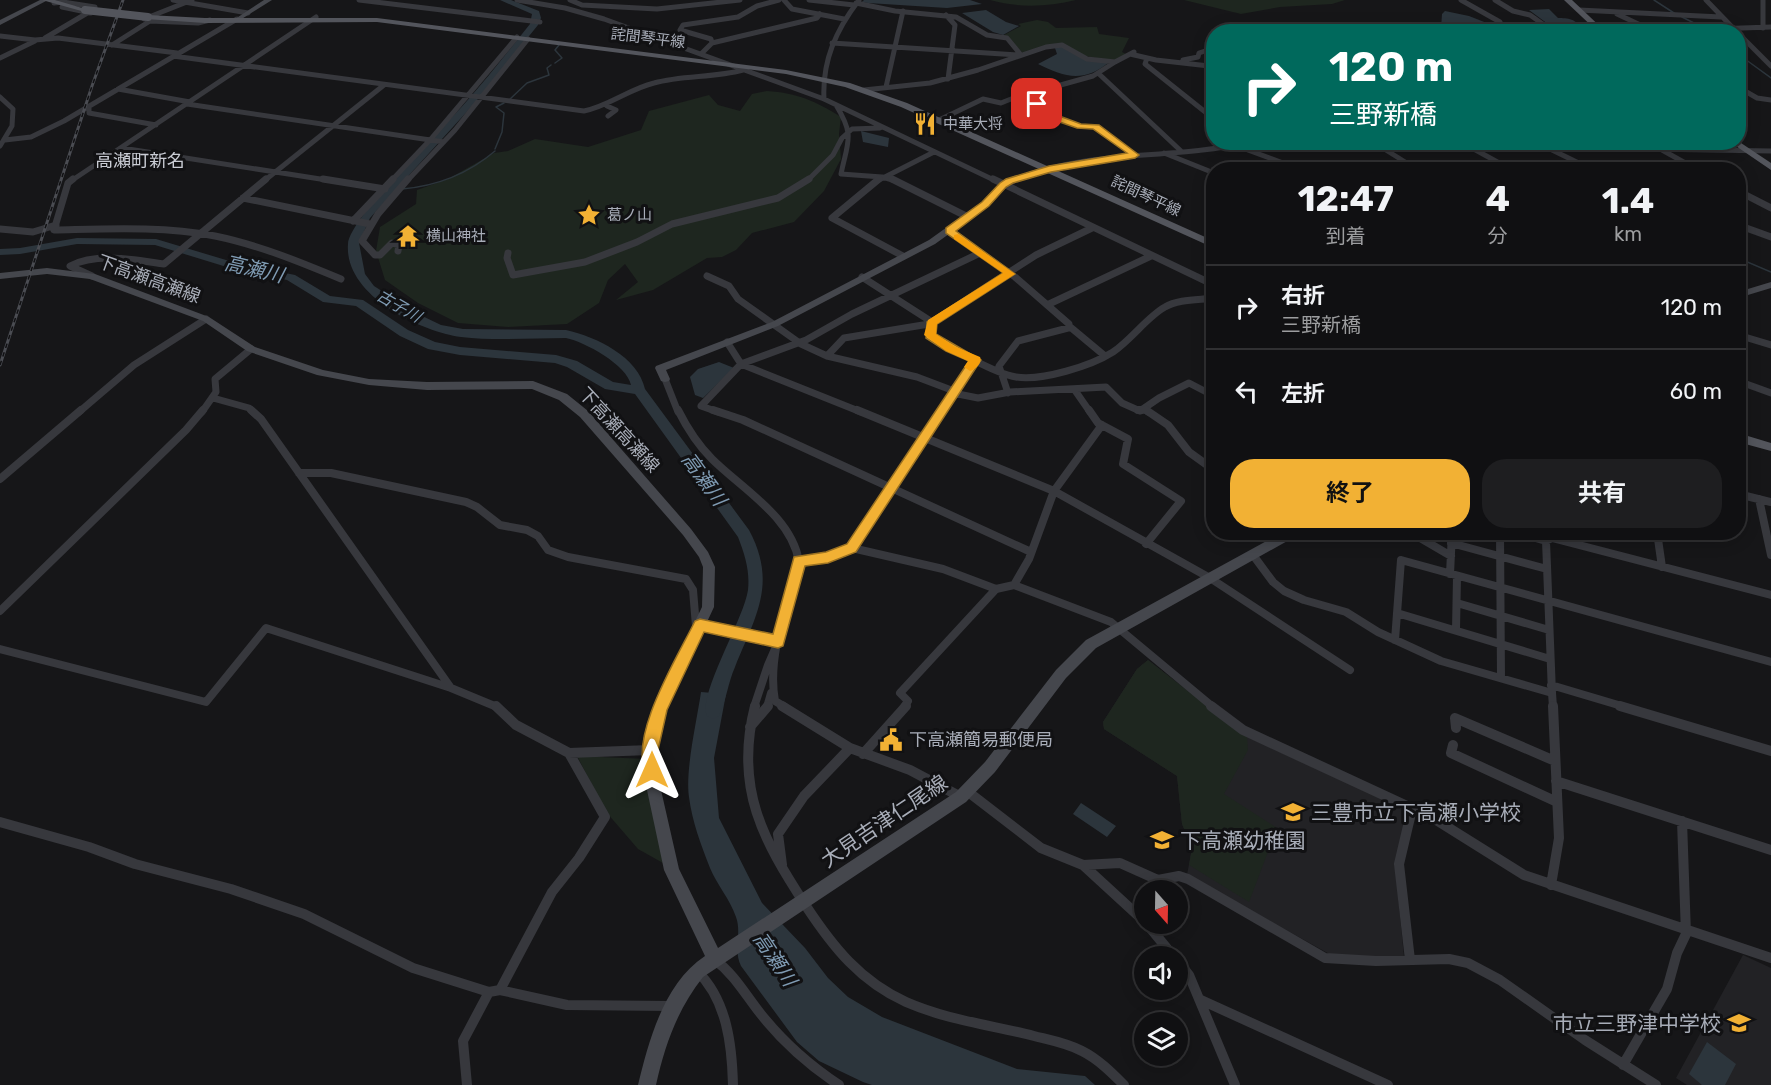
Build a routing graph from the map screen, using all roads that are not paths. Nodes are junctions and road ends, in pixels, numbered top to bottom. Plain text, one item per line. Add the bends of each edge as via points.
1 (173, 0) edge
2 (269, 0) edge
3 (359, 0) edge
4 (417, 0) edge
5 (518, 0) edge
6 (570, 0) edge
7 (740, 0) edge
8 (779, 0) edge
9 (784, 0) edge
10 (808, 0) edge
11 (1461, 0) edge
12 (1495, 0) edge
13 (1568, 0) edge
14 (1706, 0) edge
15 (1763, 0) edge
16 (48, 1) edge
17 (190, 1) edge
18 (857, 3) edge
19 (409, 6) junction
20 (98, 8) dead end
21 (1579, 10) junction
22 (903, 11) junction
23 (1611, 11) junction
24 (89, 12) junction
25 (248, 13) junction
26 (121, 14) dead end
27 (820, 14) junction
28 (158, 15) junction
29 (946, 15) junction
30 (1721, 16) junction
31 (316, 17) junction
32 (148, 18) junction
33 (238, 19) junction
34 (844, 19) junction
35 (211, 20) junction
36 (540, 22) dead end
37 (0, 23) edge
38 (1501, 24) edge
39 (1543, 24) edge
40 (1594, 24) edge
41 (1638, 24) edge
42 (1729, 24) edge
43 (1771, 27) edge
44 (1761, 28) junction
45 (1746, 30) edge
46 (1771, 33) edge
47 (0, 36) edge
48 (517, 37) junction
49 (11, 38) junction
50 (44, 39) junction
51 (528, 39) junction
52 (35, 40) junction
53 (1746, 41) edge
54 (0, 43) edge
55 (712, 43) junction
56 (832, 43) junction
57 (112, 45) junction
58 (894, 46) junction
59 (952, 49) junction
60 (1206, 50) edge
61 (702, 54) junction
62 (175, 55) junction
63 (1021, 55) junction
64 (501, 57) junction
65 (0, 58) edge
66 (1147, 58) junction
67 (513, 59) junction
68 (1164, 61) junction
69 (1115, 62) junction
70 (1206, 63) edge
71 (729, 64) junction
72 (244, 65) junction
73 (1771, 66) edge
74 (743, 69) junction
75 (1098, 73) junction
76 (822, 79) junction
77 (948, 79) junction
78 (384, 85) junction
79 (886, 87) junction
80 (117, 89) junction
81 (864, 90) junction
82 (1746, 92) edge
83 (470, 96) junction
84 (0, 97) edge
85 (480, 98) junction
86 (1031, 98) junction
87 (824, 99) junction
88 (1771, 100) edge
89 (188, 103) junction
90 (836, 105) junction
91 (89, 106) junction
92 (607, 106) junction
93 (1206, 113) edge
94 (608, 116) dead end
95 (939, 120) junction
96 (156, 125) junction
97 (333, 126) junction
98 (883, 128) junction
99 (849, 132) junction
100 (5, 140) junction
101 (430, 140) junction
102 (444, 142) junction
103 (0, 146) edge
104 (122, 148) junction
105 (1206, 148) edge
106 (1746, 149) edge
107 (1257, 150) edge
108 (1386, 150) edge
109 (1473, 150) edge
110 (1553, 150) edge
111 (1661, 150) edge
112 (1746, 150) edge
113 (1181, 151) junction
114 (1771, 151) edge
115 (934, 152) junction
116 (1161, 152) junction
117 (1135, 155) junction
118 (1285, 162) edge
119 (1405, 162) edge
120 (1492, 162) edge
121 (1577, 162) edge
122 (1683, 162) edge
123 (1771, 167) edge
124 (1049, 169) junction
125 (1206, 170) edge
126 (277, 171) junction
127 (882, 177) junction
128 (1003, 185) junction
129 (385, 189) junction
130 (1746, 195) edge
131 (243, 198) junction
132 (1771, 208) edge
133 (968, 217) junction
134 (354, 221) junction
135 (370, 224) junction
136 (56, 225) junction
137 (1092, 228) junction
138 (1746, 228) edge
139 (0, 229) edge
140 (949, 231) junction
141 (197, 235) junction
142 (1771, 237) edge
143 (1206, 241) edge
144 (398, 251) dead end
145 (508, 253) dead end
146 (980, 253) junction
147 (903, 256) junction
148 (1151, 256) junction
149 (1010, 274) junction
150 (0, 276) edge
151 (92, 276) junction
152 (708, 276) dead end
153 (862, 276) junction
154 (341, 279) dead end
155 (1206, 281) edge
156 (1771, 285) edge
157 (1746, 293) edge
158 (891, 295) junction
159 (1206, 299) edge
160 (1047, 305) junction
161 (206, 319) junction
162 (932, 322) junction
163 (775, 324) junction
164 (1069, 326) junction
165 (1746, 337) edge
166 (727, 342) junction
167 (799, 342) junction
168 (1771, 345) edge
169 (251, 349) junction
170 (827, 356) junction
171 (1105, 356) junction
172 (975, 360) junction
173 (741, 364) junction
174 (999, 371) junction
175 (665, 379) joint
176 (1746, 384) edge
177 (1074, 389) junction
178 (954, 392) junction
179 (1206, 392) edge
180 (1008, 393) junction
181 (1771, 393) edge
182 (213, 398) junction
183 (1144, 409) junction
184 (1102, 425) junction
185 (925, 437) junction
186 (1746, 439) edge
187 (1771, 447) edge
188 (1206, 464) edge
189 (299, 473) junction
190 (0, 479) edge
191 (890, 488) junction
192 (1054, 491) junction
193 (1746, 496) edge
194 (1759, 499) junction
195 (1771, 502) edge
196 (1278, 540) edge
197 (1423, 540) edge
198 (1451, 540) edge
199 (1500, 540) edge
200 (1543, 540) edge
201 (1560, 540) edge
202 (1658, 540) edge
203 (1769, 540) edge
204 (1546, 541) joint
205 (1451, 543) junction
206 (1146, 544) junction
207 (852, 548) junction
208 (1031, 552) junction
209 (1252, 555) junction
210 (1771, 555) edge
211 (1450, 556) junction
212 (1500, 556) junction
213 (799, 561) junction
214 (1662, 567) junction
215 (1547, 569) junction
216 (1453, 575) junction
217 (1210, 578) junction
218 (1014, 585) junction
219 (1500, 587) junction
220 (996, 589) junction
221 (1771, 595) edge
222 (1548, 601) junction
223 (1457, 603) junction
224 (0, 610) edge
225 (1397, 613) junction
226 (1500, 615) junction
227 (700, 626) junction
228 (1118, 628) junction
229 (1456, 630) junction
230 (1549, 630) junction
231 (1395, 640) junction
232 (778, 642) junction
233 (1501, 644) junction
234 (0, 649) edge
235 (1550, 659) junction
236 (1771, 662) edge
237 (1350, 670) dead end
238 (1501, 678) junction
239 (451, 688) junction
240 (1551, 689) junction
241 (771, 690) junction
242 (750, 727) junction
243 (1456, 728) dead end
244 (1453, 745) dead end
245 (850, 748) junction
246 (650, 750) junction
247 (1771, 751) edge
248 (569, 753) junction
249 (863, 754) junction
250 (1555, 761) junction
251 (1556, 781) junction
252 (964, 794) junction
253 (1557, 802) junction
254 (1412, 809) junction
255 (1682, 821) junction
256 (0, 822) edge
257 (1771, 850) edge
258 (1083, 865) junction
259 (783, 870) junction
260 (1551, 885) junction
261 (804, 902) junction
262 (1134, 912) edge
263 (1685, 929) junction
264 (1155, 934) edge
265 (1165, 946) edge
266 (1771, 958) edge
267 (715, 960) junction
268 (1410, 960) junction
269 (697, 971) junction
270 (1188, 974) edge
271 (494, 991) junction
272 (1201, 1000) junction
273 (671, 1006) junction
274 (1623, 1065) junction
275 (467, 1085) edge
276 (647, 1085) edge
277 (733, 1085) edge
278 (839, 1085) edge
279 (1124, 1085) edge
280 (1235, 1085) edge
281 (1388, 1085) edge
282 (1656, 1085) edge

1 - 17 street
2 - 25 main road
3 - 19 street
4 - 19 street
5 - 61 street via 565,8
6 - 7 street via 657,9
8 - 55 street via 738,17 683,25 680,30 711,39
9 - 27 street via 792,9
10 - 18 street
11 - 38 street
12 - 39 street
13 - 21 main road
14 - 30 street
15 - 44 street
16 - 20 street
16 - 24 main road, 詫間琴平線
16 - 37 main road
17 - 25 street
17 - 28 street
18 - 22 street
18 - 34 street
19 - 36 street
21 - 23 street
21 - 40 main road
22 - 29 street
22 - 58 street
23 - 30 street
23 - 41 street
24 - 32 main road, 詫間琴平線, bridge
24 - 50 street
25 - 33 main road
26 - 32 street
27 - 34 street
27 - 55 street via 817,18
28 - 32 street
28 - 35 street
29 - 59 street via 955,25
29 - 63 street via 987,35 1007,38
30 - 42 street
31 - 33 main road, 詫間琴平線
31 - 48 main road, 詫間琴平線 via 377,20
31 - 72 street
32 - 35 main road, 詫間琴平線
32 - 57 street
33 - 35 main road, 詫間琴平線
33 - 62 street
34 - 56 street
43 - 44 street
44 - 45 street
44 - 46 street
47 - 49 street
48 - 51 main road, 詫間琴平線
48 - 64 street
49 - 52 street
49 - 54 street
50 - 52 street
50 - 57 street
51 - 67 street
51 - 71 main road, 詫間琴平線
52 - 65 street
53 - 73 street
55 - 61 street
56 - 58 street
56 - 76 street
57 - 62 street
58 - 59 street
58 - 79 street
59 - 63 street
59 - 77 street
60 - 68 street via 1194,58
61 - 71 street
62 - 72 street
62 - 80 street
63 - 69 street via 1062,45 1087,59
63 - 77 street
64 - 67 street
64 - 83 street
66 - 68 street
66 - 69 street via 1132,53
66 - 93 street via 1144,64
67 - 85 street
68 - 70 street
69 - 75 street
71 - 74 street
71 - 76 main road, 詫間琴平線
72 - 78 street
72 - 89 street
74 - 87 street
74 - 92 street via 651,83
75 - 86 street
75 - 113 street
76 - 81 main road, 詫間琴平線
76 - 87 street
77 - 79 street via 904,88
78 - 83 street
78 - 97 street
79 - 81 street
80 - 89 street
80 - 91 street
81 - 95 main road, 詫間琴平線
82 - 88 street via 1757,99
83 - 85 street
83 - 101 street
84 - 100 street via 14,113
85 - 92 street via 579,111
85 - 102 street
86 - 95 street via 1016,97 1000,103 983,99
86 - 117 street via 1046,114 1080,126 1096,127
87 - 90 street
89 - 96 street
89 - 97 street
90 - 98 street
90 - 99 street
91 - 96 street via 89,113
91 - 100 street via 31,137
92 - 94 street via 616,110
95 - 124 main road, 詫間琴平線
96 - 104 street
97 - 101 street
97 - 126 street
98 - 99 street
98 - 115 street
99 - 127 street via 841,174
99 - 145 street via 804,184 778,198 672,224 596,258 550,269 513,275
100 - 103 street
101 - 102 street
101 - 129 street
102 - 135 street
104 - 126 street
104 - 136 street via 68,183
105 - 113 street
106 - 114 street
107 - 118 street
108 - 119 street
109 - 120 street
110 - 121 street
111 - 122 street
112 - 123 main road
113 - 116 street
115 - 127 street
115 - 128 street
116 - 117 street
116 - 125 street
117 - 124 street
124 - 128 street
124 - 143 main road, 詫間琴平線
126 - 129 street
126 - 131 street
127 - 133 street via 911,187
127 - 147 street via 832,218
128 - 133 main road
128 - 137 street
129 - 134 street
130 - 132 street
131 - 134 street
131 - 141 street
133 - 140 main road
134 - 135 street
135 - 144 street via 362,241 375,255 381,255 392,243 399,245
136 - 139 street via 33,231
136 - 141 street via 54,230 134,229
137 - 148 street
137 - 149 street via 1036,255
138 - 142 street
140 - 146 street
140 - 147 main road
141 - 151 street via 164,264 104,259 70,266
141 - 154 street via 268,249
146 - 149 street
146 - 158 street
147 - 153 main road
148 - 155 street
148 - 160 street
149 - 160 street
149 - 162 street
150 - 151 main road, 下高瀬高瀬線 via 47,271
151 - 161 main road, 下高瀬高瀬線
152 - 163 street via 729,286 738,299
153 - 158 street
153 - 163 main road
156 - 157 main road
158 - 162 street
158 - 167 street
159 - 171 street via 1164,308 1122,347
160 - 164 street
161 - 169 main road, 下高瀬高瀬線
161 - 190 street via 134,364
162 - 170 street via 844,338
162 - 172 street via 930,335
163 - 166 main road
163 - 167 street
164 - 171 street
164 - 174 street via 1018,342
165 - 168 street
166 - 173 street
166 - 175 main road via 660,368
167 - 170 street
167 - 173 street
169 - 182 street via 214,380
169 - 227 main road, 下高瀬高瀬線 via 344,378 427,386 512,383 532,385 563,397 591,422 704,555 710,581 708,607
170 - 178 street via 917,377
171 - 174 street via 1042,376 1016,377
172 - 174 street
172 - 178 street
173 - 185 street
173 - 191 street via 701,406 743,420
174 - 180 street
175 - 213 street via 685,426 710,457 771,512 787,533
176 - 181 street
177 - 180 street
177 - 183 street via 1106,387 1131,409
177 - 184 street
178 - 180 street via 978,398
178 - 185 street
179 - 183 street via 1189,382
182 - 189 street via 249,408
182 - 224 street via 186,430
183 - 188 street via 1168,425 1189,452
184 - 192 street
184 - 206 street via 1128,439 1123,464 1181,501
185 - 191 street
185 - 192 street
186 - 187 main road
189 - 227 street via 332,473 466,502 500,525 538,536 548,550 686,579 693,590 696,626
189 - 239 street
191 - 207 street
191 - 208 street
192 - 206 street
192 - 208 street
193 - 194 street
194 - 195 street
194 - 203 street
196 - 209 main road, 大見吉津仁尾線
197 - 211 street
198 - 205 street
199 - 212 street
200 - 204 street
201 - 214 street
202 - 214 street
203 - 210 street
204 - 215 street
205 - 211 street
205 - 212 street
206 - 217 street
207 - 213 street via 828,558
207 - 220 street via 950,571
208 - 218 street
209 - 217 main road, 大見吉津仁尾線
209 - 231 street via 1284,591 1346,612
211 - 216 street
212 - 215 street
212 - 219 street
213 - 232 street
214 - 221 street
215 - 222 street
216 - 219 street
216 - 223 street
216 - 225 street via 1401,560
217 - 228 main road, 大見吉津仁尾線
217 - 237 street
218 - 220 street
218 - 228 street via 1112,622
219 - 222 street
219 - 226 street
220 - 249 street via 900,693 907,704
222 - 230 street
222 - 236 street
223 - 226 street
223 - 229 street
225 - 229 street
225 - 231 street
226 - 230 street
226 - 233 street
227 - 232 street
227 - 246 main road, 下高瀬高瀬線 via 659,710
228 - 252 main road, 大見吉津仁尾線 via 1091,644 1070,664 990,767
228 - 254 street via 1243,730
229 - 233 street
230 - 235 street
231 - 238 street via 1441,661
232 - 241 street
232 - 242 street via 757,692
233 - 235 street
233 - 238 street
234 - 239 street via 206,702 266,628
235 - 240 street
238 - 240 street
239 - 248 street via 495,705 516,725
240 - 247 street
240 - 250 street
241 - 242 street via 768,706
241 - 245 street via 775,701
242 - 259 street via 755,812 763,836
243 - 250 street via 1455,718 1510,738
244 - 253 street via 1451,753 1508,776
245 - 249 street
245 - 259 street via 804,796 778,834
246 - 248 street
246 - 267 main road, 下高瀬高瀬線 via 654,790 672,870
248 - 271 street via 605,817 552,892
249 - 252 street
250 - 251 street
251 - 253 street
251 - 255 street
252 - 258 street via 1041,848
252 - 261 main road, 大見吉津仁尾線
253 - 260 street via 1559,838
254 - 260 street via 1524,875
254 - 268 street via 1399,864
255 - 257 street
255 - 263 street
256 - 271 street via 273,903 304,914 413,968
258 - 262 street
258 - 268 street via 1120,863 1158,880 1179,876 1188,879 1325,958
259 - 261 street
260 - 263 street
261 - 267 main road, 大見吉津仁尾線
261 - 279 street via 834,949 878,988 954,1017 1082,1051
263 - 266 street
263 - 274 street via 1666,989
264 - 265 street
267 - 269 main road, 大見吉津仁尾線
267 - 278 street via 801,1059
268 - 274 street via 1449,959 1468,963 1500,980
269 - 273 main road, 大見吉津仁尾線
269 - 277 street via 705,977 725,1024
270 - 272 street
271 - 273 street via 567,1005
271 - 275 street via 463,1041
272 - 280 street
272 - 281 street
273 - 276 main road, 大見吉津仁尾線
274 - 282 street

